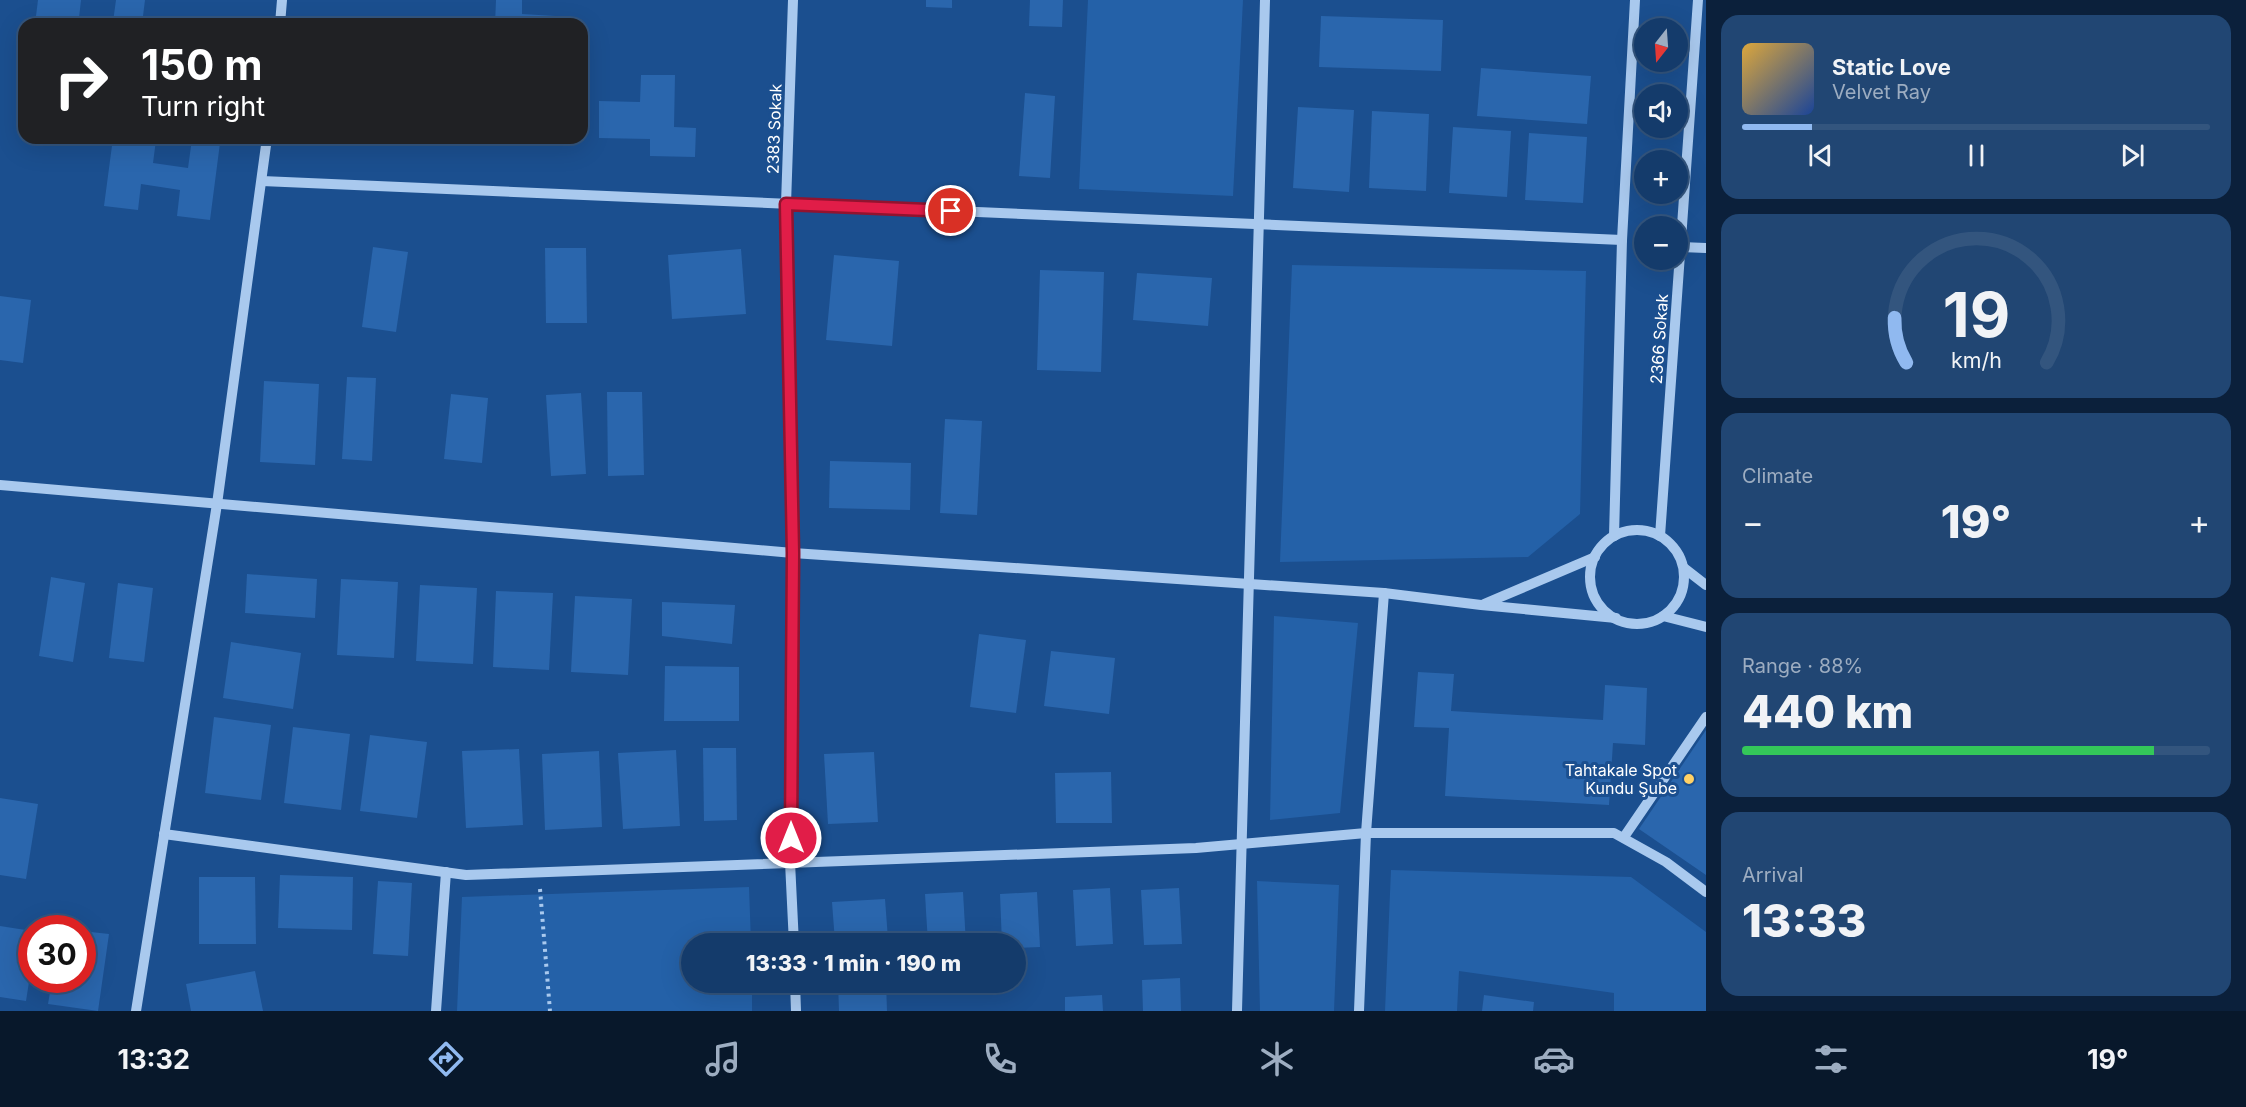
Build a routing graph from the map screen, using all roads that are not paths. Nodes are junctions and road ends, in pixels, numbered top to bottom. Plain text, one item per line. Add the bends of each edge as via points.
1 (282, 0) edge
2 (793, 0) edge
3 (1265, 0) edge
4 (1635, 0) edge
5 (1698, 0) edge
6 (280, 18) edge
7 (266, 144) edge
8 (262, 181) junction
9 (786, 204) junction
10 (1683, 216) edge
11 (1259, 225) junction
12 (1622, 240) junction
13 (1688, 247) edge
14 (1706, 248) edge
15 (1679, 270) edge
16 (0, 485) edge
17 (217, 504) junction
18 (1614, 536) junction
19 (1660, 536) junction
20 (793, 553) junction
21 (1595, 557) junction
22 (1684, 568) junction
23 (1249, 583) junction
24 (1706, 585) edge
25 (1384, 593) junction
26 (1481, 605) junction
27 (1663, 616) junction
28 (1616, 618) junction
29 (1706, 627) edge
30 (1706, 717) edge
31 (1366, 833) junction
32 (164, 834) junction
33 (1624, 837) junction
34 (1241, 844) junction
35 (790, 862) junction
36 (446, 872) junction
37 (1706, 892) edge
38 (793, 933) edge
39 (795, 993) edge
40 (136, 1011) edge
41 (436, 1011) edge
42 (796, 1011) edge
43 (1237, 1011) edge
44 (1359, 1011) edge

1 - 6 street
2 - 9 street, 2383 Sokak
3 - 11 street
4 - 12 street
5 - 10 street, 2366 Sokak
7 - 8 street
8 - 9 street
8 - 17 street
9 - 11 street
9 - 20 street, 2383 Sokak
11 - 12 street
11 - 23 street
12 - 18 street
13 - 14 street
15 - 19 street, 2366 Sokak
16 - 17 street
17 - 20 street
17 - 32 street
18 - 19 street via 1645,531
18 - 21 street
19 - 22 street via 1671,544
20 - 23 street
20 - 35 street, 2383 Sokak
21 - 26 street
21 - 28 street via 1591,570 1595,598
22 - 24 street
22 - 27 street via 1680,597
23 - 25 street
23 - 34 street
25 - 26 street
25 - 31 street
26 - 28 street
27 - 28 street via 1632,624
27 - 29 street
30 - 33 street
31 - 33 street via 1614,833
31 - 34 street
31 - 44 street
32 - 36 street
32 - 40 street
33 - 37 street
34 - 35 street
34 - 43 street
35 - 36 street via 466,875
35 - 38 street, 2383 Sokak
36 - 41 street
39 - 42 street

